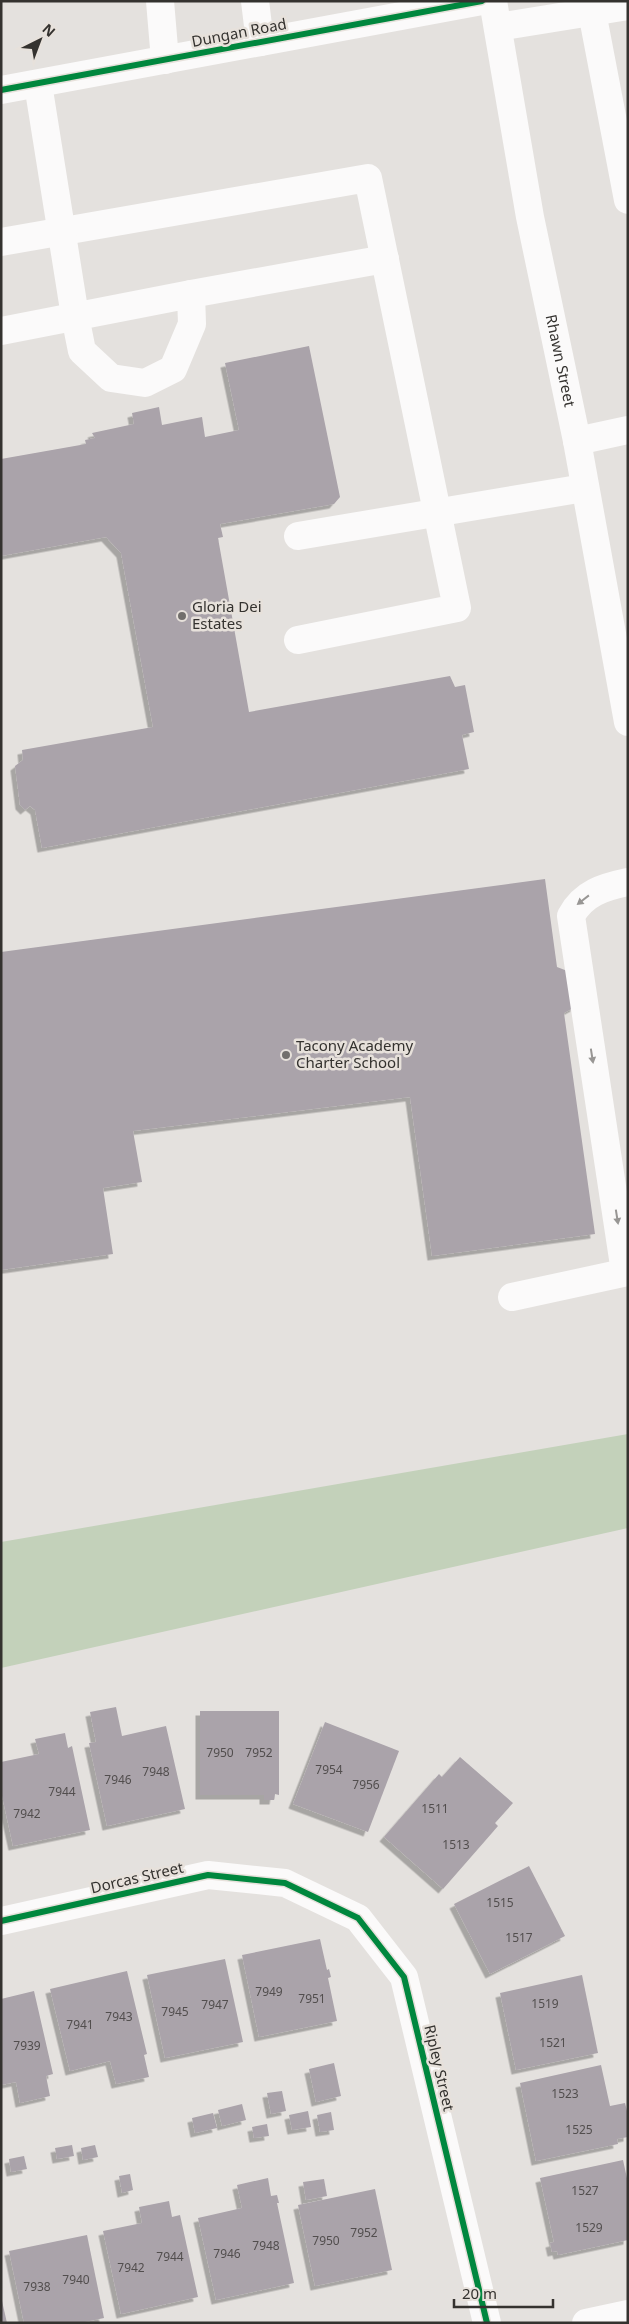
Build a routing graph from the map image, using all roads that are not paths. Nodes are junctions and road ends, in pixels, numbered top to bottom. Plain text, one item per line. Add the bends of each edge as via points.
1 (160, 1) edge
2 (255, 1) edge
3 (482, 1) edge
4 (628, 6) edge
5 (382, 10) edge
6 (592, 12) junction
7 (495, 14) edge
8 (260, 42) junction
9 (165, 60) junction
10 (38, 84) junction
11 (1, 90) edge
12 (628, 200) edge
13 (62, 231) junction
14 (1, 242) edge
15 (385, 259) junction
16 (191, 294) junction
17 (75, 316) junction
18 (1, 331) edge
19 (628, 430) edge
20 (576, 441) junction
21 (584, 488) junction
22 (438, 512) junction
23 (298, 536) dead end
24 (298, 640) dead end
25 (628, 722) edge
26 (628, 882) edge
27 (627, 1272) edge
28 (512, 1297) dead end
29 (279, 1882) joint
30 (1, 1921) edge
31 (628, 2314) edge
32 (487, 2323) edge
33 (586, 2323) edge

1 - 9 street
2 - 8 street
3 - 5 street, Dungan Road
4 - 6 street
5 - 8 street, Dungan Road
6 - 7 street
6 - 12 street
7 - 20 street, Rhawn Street via 530,217
8 - 9 street, Dungan Road
9 - 10 street, Dungan Road
10 - 11 street, Dungan Road
10 - 13 street
13 - 14 street
13 - 15 street via 368,178
13 - 17 street
15 - 16 street
15 - 22 street
16 - 17 street
16 - 17 street via 192,324 173,369 145,382 111,378 82,351
17 - 18 street
19 - 20 street
20 - 21 street, Rhawn Street
21 - 22 street
21 - 25 street, Rhawn Street
22 - 23 street
22 - 24 street via 457,608
26 -> 27 street via 591,894 577,904 571,916
27 - 28 street
29 - 30 street, Dorcas Street via 208,1875
29 - 32 street, Ripley Street via 358,1918 404,1977
31 - 33 street

